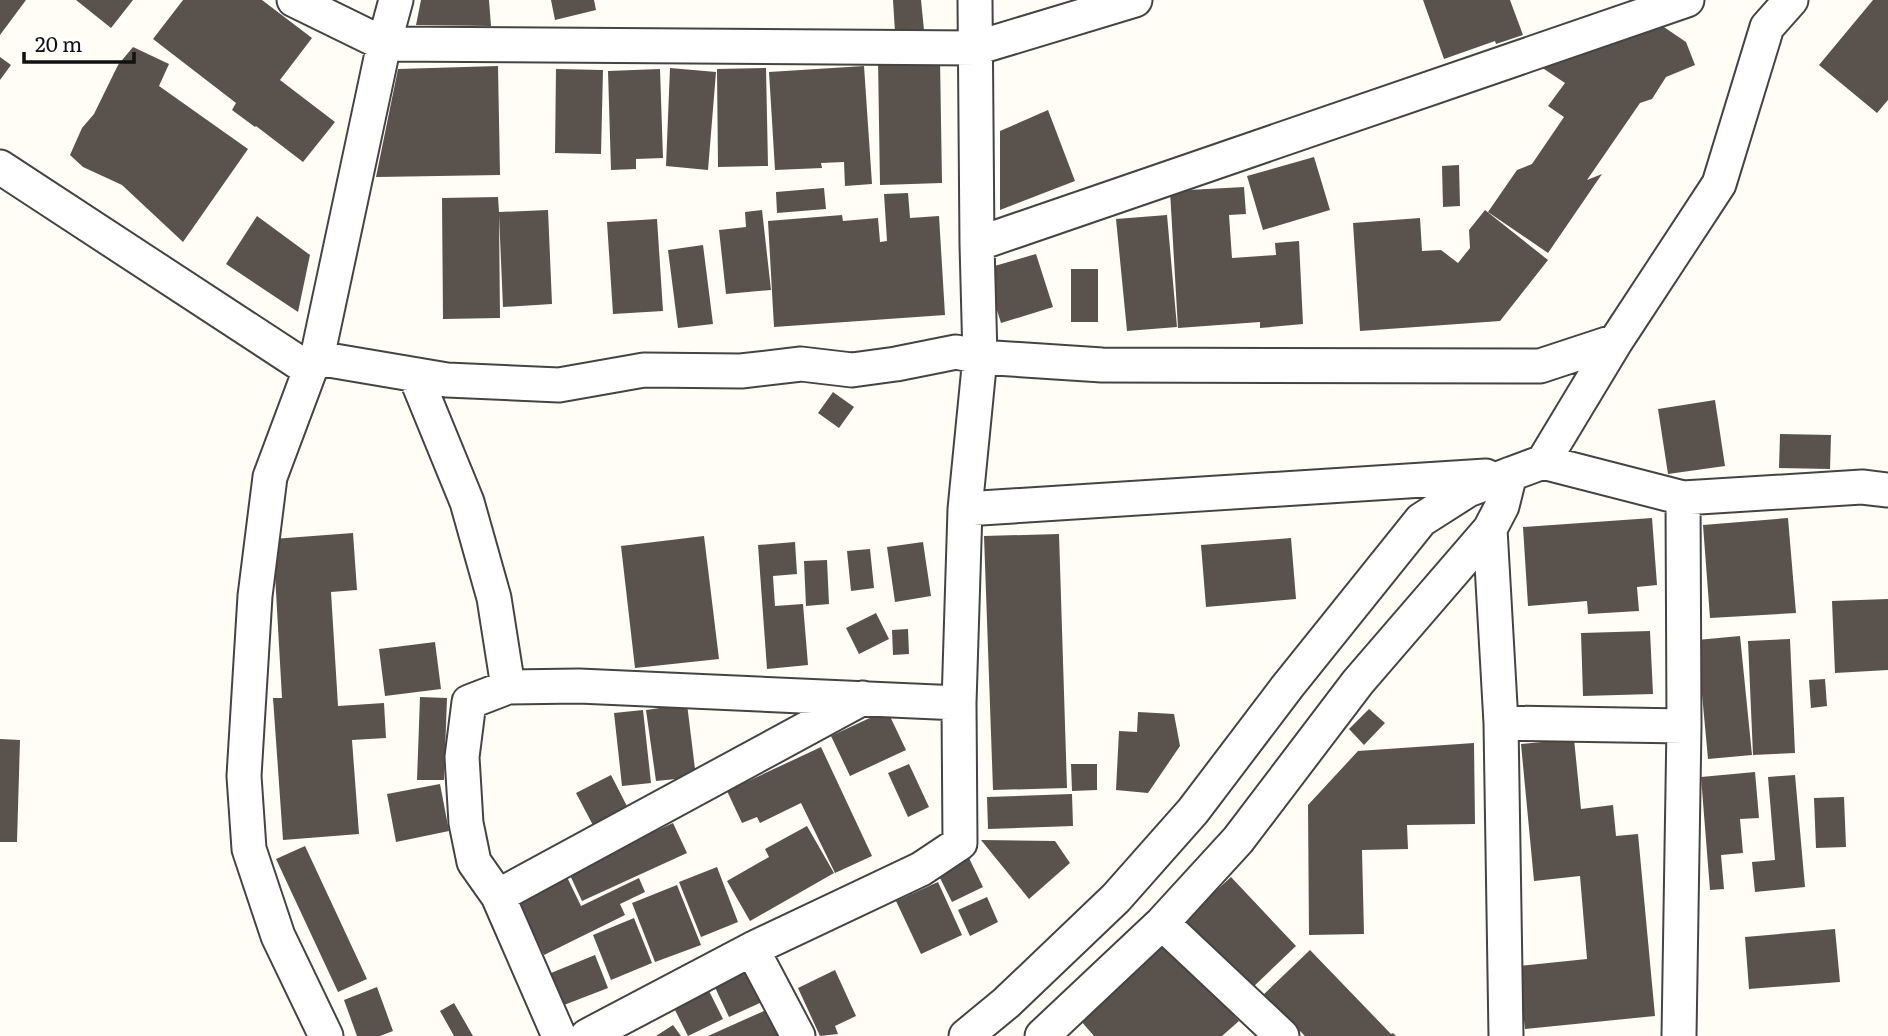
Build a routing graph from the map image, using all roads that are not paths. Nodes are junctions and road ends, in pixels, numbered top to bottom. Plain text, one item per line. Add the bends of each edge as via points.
1 (295, 0) edge
2 (396, 0) edge
3 (975, 0) edge
4 (1135, 0) edge
5 (1687, 0) edge
6 (1791, 0) edge
7 (384, 44) junction
8 (976, 48) junction
9 (0, 167) edge
10 (977, 244) junction
11 (1616, 341) junction
12 (980, 357) junction
13 (313, 364) junction
14 (415, 375) junction
15 (1543, 462) junction
16 (1510, 474) junction
17 (1888, 490) edge
18 (1683, 498) junction
19 (965, 509) junction
20 (1490, 529) junction
21 (508, 687) junction
22 (863, 698) junction
23 (959, 703) junction
24 (1501, 723) junction
25 (1684, 726) junction
26 (498, 896) junction
27 (1162, 923) junction
28 (752, 949) junction
29 (1006, 1003) junction
30 (1046, 1035) edge
31 (326, 1036) edge
32 (559, 1036) edge
33 (587, 1036) edge
34 (797, 1036) edge
35 (966, 1036) edge
36 (1282, 1036) edge
37 (1506, 1036) edge
38 (1679, 1036) edge

1 - 7 street
2 - 7 street
3 - 8 street
4 - 8 street
5 - 10 street
6 - 11 street via 1767,27 1720,184
7 - 8 street
7 - 13 street
8 - 10 street
9 - 13 street
10 - 12 street
11 - 12 street via 1540,366 1102,365
11 - 15 street
12 - 14 street via 956,352 852,370 801,364 741,372 644,370 559,385
12 - 19 street
13 - 14 street
13 - 31 street via 271,477 255,596 244,776 249,849 278,936
14 - 21 street via 467,502 494,598
15 - 16 street
15 - 18 street
16 - 19 street
16 - 20 street
16 - 29 street via 1468,490 1421,520 1193,811 1116,898
17 - 18 street via 1862,487
18 - 25 street
19 - 23 street
20 - 24 street
20 - 27 street via 1358,682 1238,840
21 - 22 street
21 - 26 street via 469,702 462,757 474,862
22 - 23 street
22 - 26 street
23 - 28 street via 961,843 921,869
24 - 25 street
24 - 37 street
25 - 38 street
26 - 32 street
27 - 30 street
27 - 36 street
28 - 33 street
28 - 34 street
29 - 30 street
29 - 35 street

